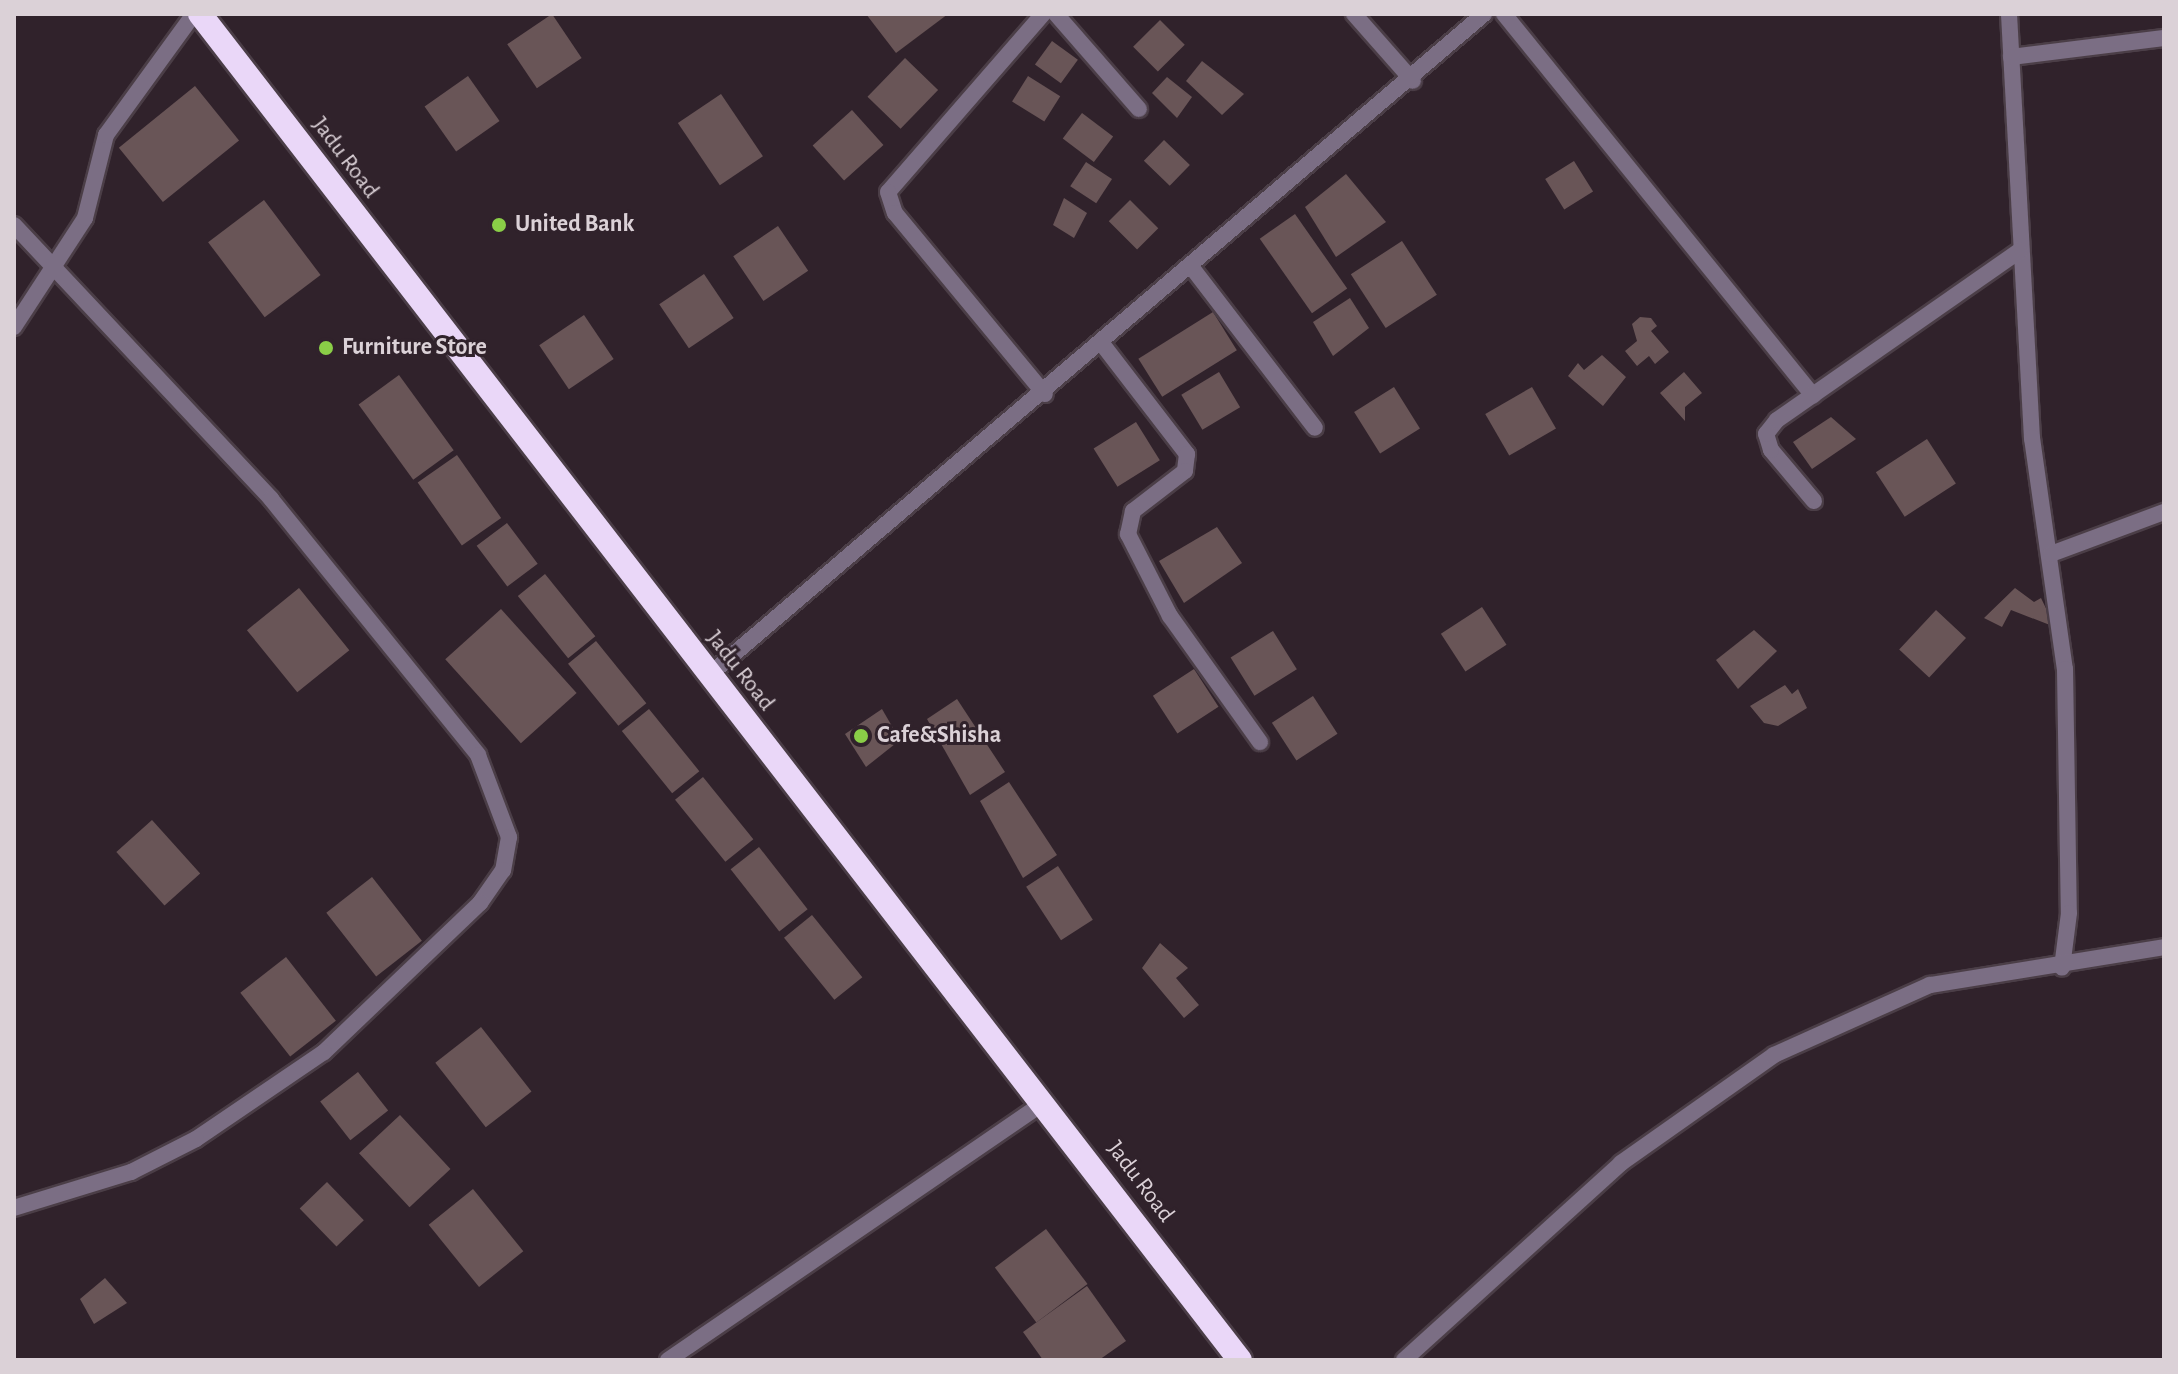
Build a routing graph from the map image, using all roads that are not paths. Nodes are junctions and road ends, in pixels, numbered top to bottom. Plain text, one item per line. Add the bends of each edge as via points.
1 (194, 14) edge
2 (200, 14) edge
3 (1043, 14) edge
4 (1056, 14) edge
5 (1354, 14) edge
6 (1484, 14) edge
7 (1504, 14) edge
8 (2009, 14) edge
9 (2164, 38) edge
10 (2011, 57) junction
11 (1413, 81) junction
12 (1139, 109) dead end
13 (14, 225) edge
14 (2019, 251) junction
15 (56, 266) junction
16 (1193, 269) junction
17 (14, 327) edge
18 (1103, 345) junction
19 (1045, 394) junction
20 (1813, 396) junction
21 (1315, 428) dead end
22 (1814, 501) dead end
23 (2164, 512) edge
24 (2051, 554) junction
25 (708, 676) junction
26 (1260, 742) dead end
27 (2164, 947) edge
28 (2062, 968) junction
29 (1044, 1103) junction
30 (14, 1208) edge
31 (668, 1360) edge
32 (1240, 1360) edge
33 (1404, 1360) edge

1 - 15 street via 106,135 85,218
2 - 25 highway, Jadu Road
3 - 19 street via 888,192 895,213
4 - 12 street
5 - 11 street
6 - 11 street
7 - 20 street
8 - 10 street
9 - 10 street
10 - 14 street
11 - 16 street
13 - 15 street
14 - 20 street
14 - 24 street via 2032,438
15 - 17 street
15 - 30 street via 271,499 478,755 504,809 509,851 493,888 457,930 324,1052 144,1165 72,1195
16 - 18 street
16 - 21 street
18 - 19 street
18 - 26 street via 1187,454 1185,471 1133,511 1128,534 1170,616
19 - 25 street
20 - 22 street via 1766,434
23 - 24 street
24 - 28 street via 2065,685 2069,913
25 - 29 highway, Jadu Road
27 - 28 street
28 - 33 street via 1930,985 1774,1055 1621,1163
29 - 31 street
29 - 32 highway, Jadu Road

